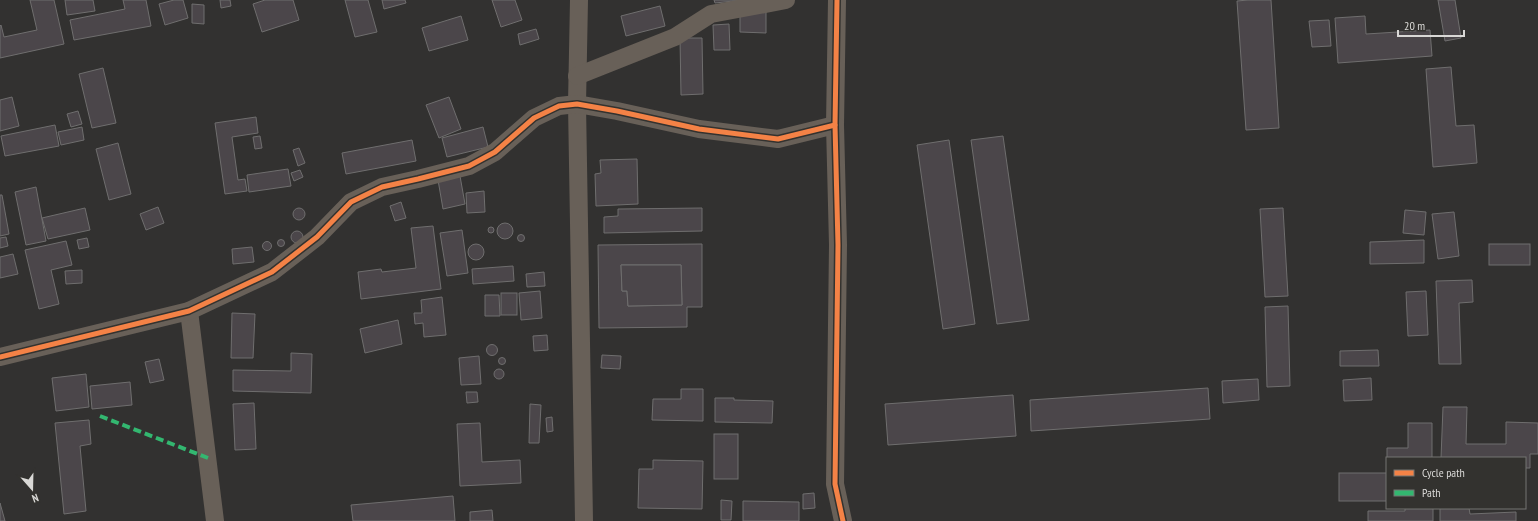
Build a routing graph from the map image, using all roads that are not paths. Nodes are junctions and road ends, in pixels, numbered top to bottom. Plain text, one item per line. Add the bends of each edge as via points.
1 (579, 0) edge
2 (786, 0) edge
3 (837, 0) edge
4 (577, 76) junction
5 (577, 104) junction
6 (835, 125) junction
7 (189, 311) junction
8 (0, 357) edge
9 (215, 521) edge
10 (584, 521) edge
11 (843, 521) edge

1 - 4 street
2 - 4 street via 711,14 676,37
3 - 6 street
4 - 5 street
5 - 6 street via 699,129 778,139
5 - 7 street via 559,106 534,118 495,152 469,166 382,187 352,202 317,237 272,272
5 - 10 street
6 - 11 street via 838,245 835,484
7 - 8 street
7 - 9 street

